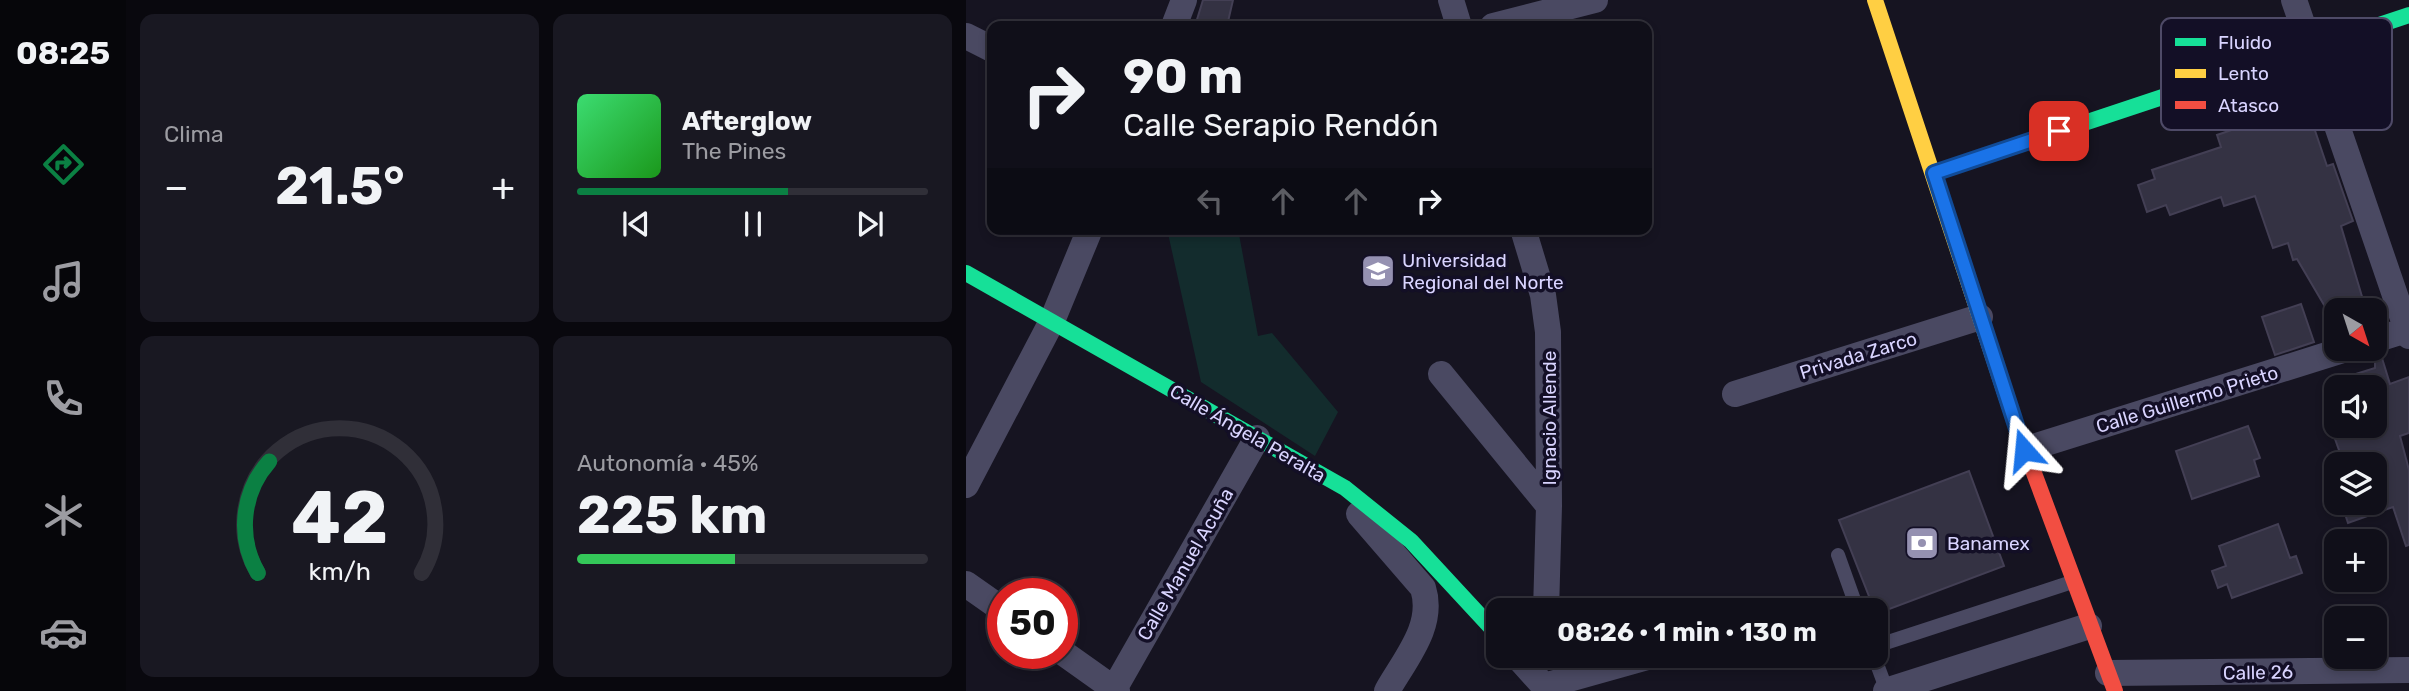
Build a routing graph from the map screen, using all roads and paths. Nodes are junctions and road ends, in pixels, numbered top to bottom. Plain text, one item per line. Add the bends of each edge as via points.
1 (1184, 0) edge
2 (1451, 0) edge
3 (1595, 0) edge
4 (1875, 0) edge
5 (2294, 0) edge
6 (2409, 15) edge
7 (2300, 18) edge
8 (1176, 21) edge
9 (1457, 21) edge
10 (1513, 21) edge
11 (2392, 21) edge
12 (966, 36) edge
13 (987, 46) edge
14 (2161, 98) edge
15 (2338, 130) edge
16 (1934, 173) junction
17 (1088, 235) edge
18 (1525, 235) edge
19 (966, 273) edge
20 (1980, 317) junction
21 (1052, 321) junction
22 (2408, 332) edge
23 (2387, 337) edge
24 (2324, 356) edge
25 (1441, 374) dead end
26 (1735, 394) dead end
27 (1257, 438) junction
28 (2024, 450) junction
29 (966, 485) edge
30 (1345, 488) junction
31 (1549, 506) junction
32 (1838, 555) dead end
33 (2073, 582) junction
34 (966, 583) edge
35 (987, 598) edge
36 (1546, 598) edge
37 (1853, 598) edge
38 (1486, 622) edge
39 (2089, 626) junction
40 (1888, 642) edge
41 (1078, 663) edge
42 (1527, 668) edge
43 (1545, 668) edge
44 (1612, 668) edge
45 (1878, 668) edge
46 (2409, 670) edge
47 (2111, 682) edge
48 (1544, 689) edge
49 (1115, 690) edge
50 (1387, 691) edge
51 (1886, 691) edge

1 - 8 street
2 - 9 street
3 - 10 street
4 - 16 street
5 - 7 street
6 - 11 street
12 - 13 street
14 - 16 street
15 - 22 street
16 - 20 street
17 - 21 street
18 - 31 street, Ignacio Allende via 1543,295 1548,332
19 - 21 street, Calle Ángela Peralta
20 - 26 street, Privada Zarco
20 - 28 street
21 - 27 street, Calle Ángela Peralta
21 - 29 street
22 - 23 street
24 - 28 street, Calle Guillermo Prieto
25 - 31 street
27 - 30 street, Calle Ángela Peralta
27 - 49 street, Calle Manuel Acuña
28 - 33 street
30 - 38 street, Calle Ángela Peralta via 1410,541
30 - 50 street via 1363,520 1423,588 1427,602 1421,631
31 - 36 street, Ignacio Allende
32 - 37 lane
33 - 39 street
33 - 40 lane
34 - 35 street
39 - 47 street
39 - 51 street
41 - 49 street
42 - 48 street
43 - 48 street
44 - 48 street
45 - 51 lane
46 - 47 street, Calle 26

